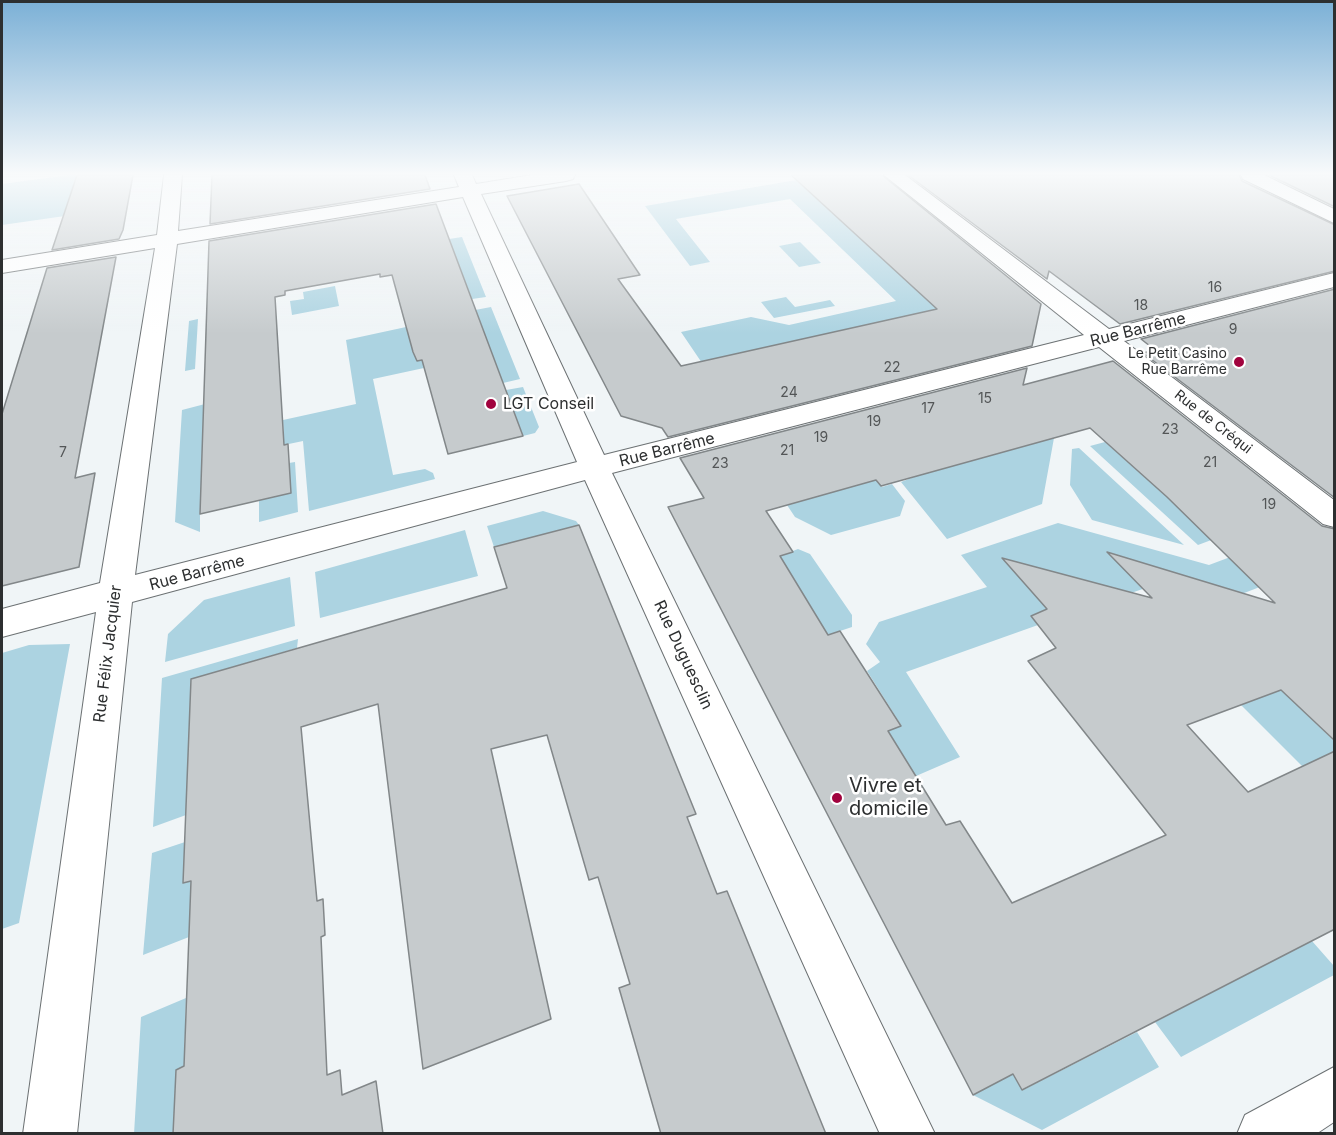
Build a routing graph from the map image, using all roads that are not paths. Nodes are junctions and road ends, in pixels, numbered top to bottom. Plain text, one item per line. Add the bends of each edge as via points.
1 (168, 228) edge
2 (225, 228) edge
3 (488, 228) edge
4 (961, 228) edge
5 (167, 239) junction
6 (2, 266) edge
7 (1335, 280) edge
8 (1104, 339) junction
9 (596, 467) junction
10 (1335, 516) edge
11 (115, 594) junction
12 (2, 623) edge
13 (1335, 1093) edge
14 (50, 1134) edge
15 (908, 1134) edge
16 (1264, 1134) edge

1 - 5 street, Rue Félix Jacquier
2 - 5 street
3 - 9 street, Rue Duguesclin
4 - 8 street, Rue de Créqui
5 - 6 street
5 - 11 street, Rue Félix Jacquier
7 - 8 street, Rue Barrême
8 - 9 street, Rue Barrême
8 - 10 street, Rue de Créqui
9 - 11 street, Rue Barrême
9 - 15 street, Rue Duguesclin
11 - 12 street, Rue Barrême
11 - 14 street, Rue Félix Jacquier
13 - 16 street

